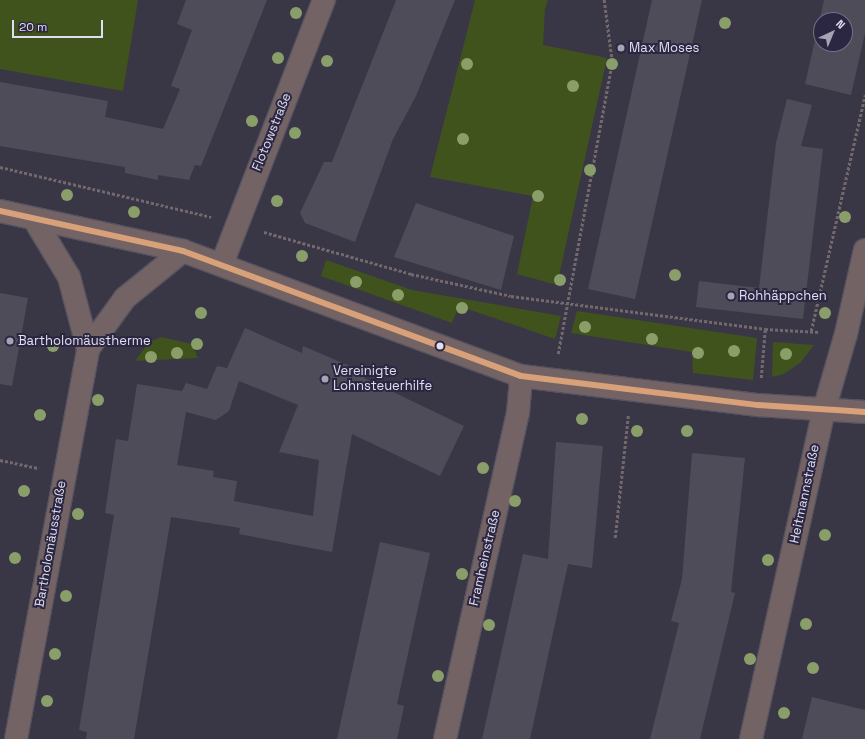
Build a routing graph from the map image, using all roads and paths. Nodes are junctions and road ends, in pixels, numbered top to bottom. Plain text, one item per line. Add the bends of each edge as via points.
1 (324, 0) edge
2 (604, 0) edge
3 (865, 95) edge
4 (0, 167) edge
5 (0, 211) edge
6 (34, 219) junction
7 (236, 224) junction
8 (865, 250) edge
9 (183, 251) junction
10 (222, 264) junction
11 (567, 304) junction
12 (765, 329) junction
13 (811, 331) junction
14 (846, 334) junction
15 (88, 349) junction
16 (521, 376) junction
17 (553, 381) junction
18 (631, 390) junction
19 (758, 405) junction
20 (824, 410) junction
21 (865, 412) edge
22 (0, 460) edge
23 (11, 462) dead end
24 (615, 538) dead end
25 (16, 739) edge
26 (445, 739) edge
27 (751, 739) edge

1 - 7 street, Flotowstraße
2 - 11 path via 612,62
3 - 13 path
4 - 7 path
5 - 6 street
6 - 9 street
6 - 15 street, Bartholomäusstraße via 69,277
7 - 10 street, Flotowstraße
7 - 11 path via 411,274 511,296
8 - 14 street, Heitmannstraße
9 - 10 street
9 - 15 street, Bartholomäusstraße via 125,298
10 - 16 street
11 - 12 path
11 - 17 path
12 - 13 path
12 - 19 path
13 - 14 path
14 - 20 street, Heitmannstraße
15 - 25 street, Bartholomäusstraße
16 - 17 street
16 - 26 street, Framheinstraße via 518,414
17 - 18 street
18 - 19 street
18 - 24 path
19 - 20 street
20 - 21 street
20 - 27 street, Heitmannstraße
22 - 23 path

